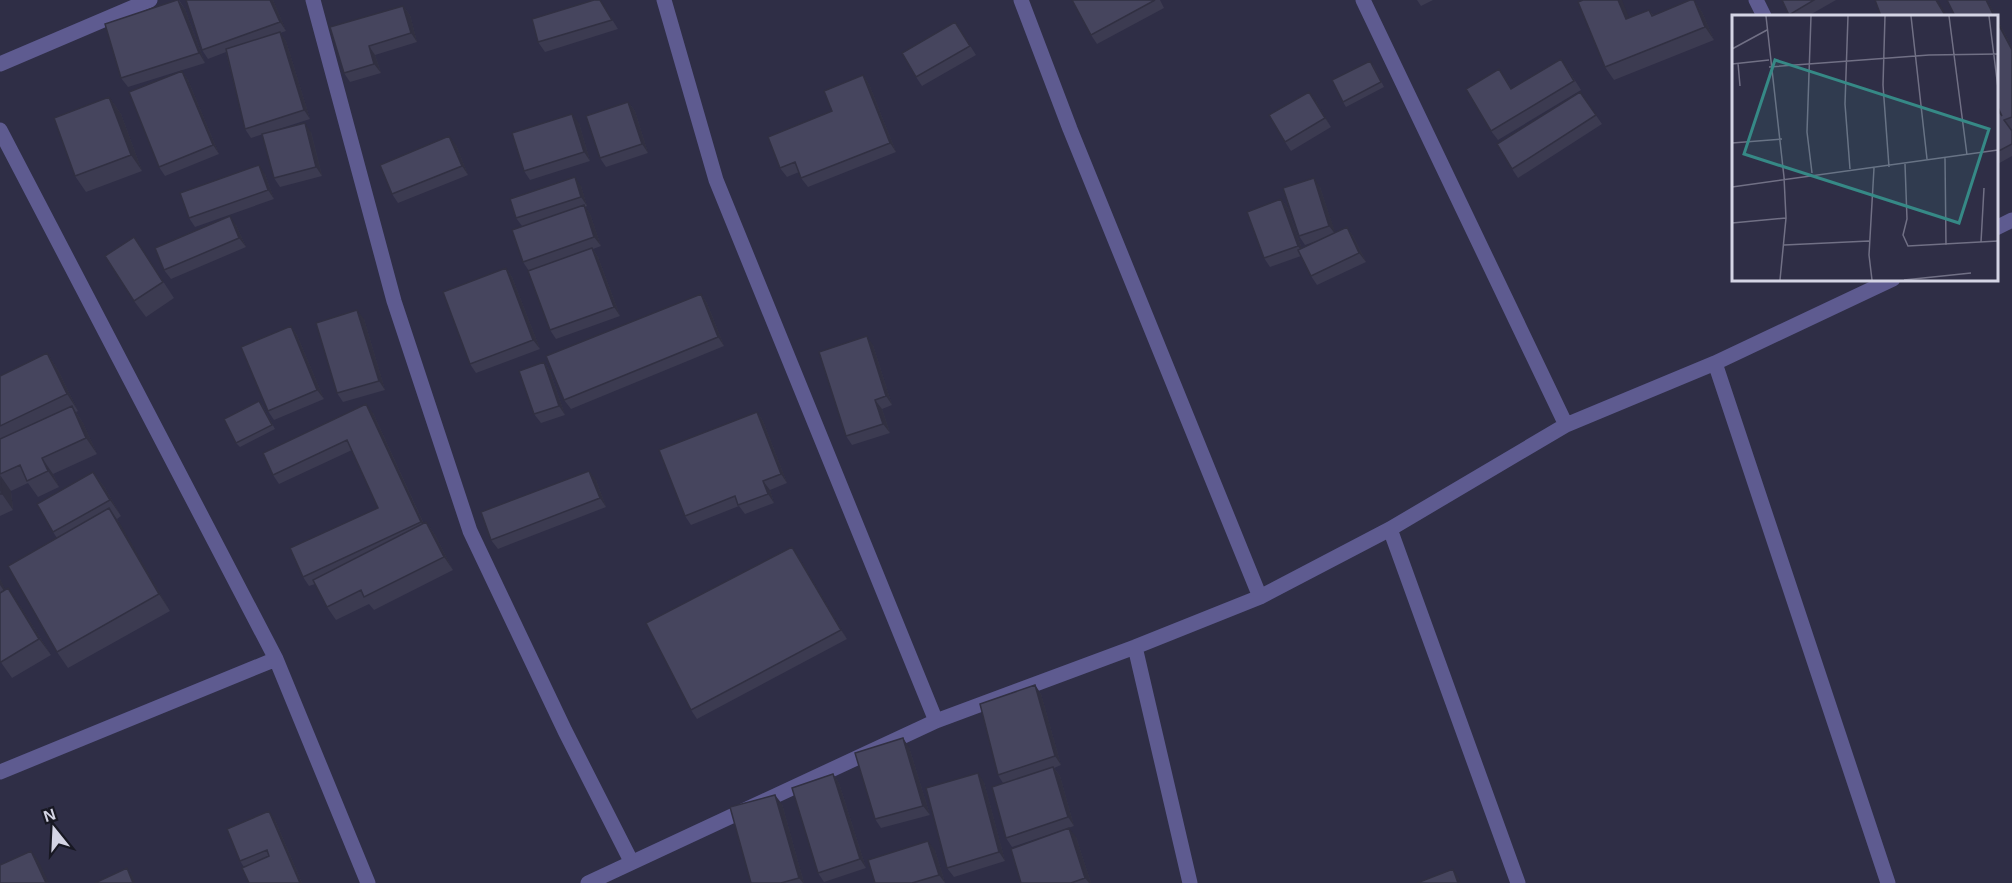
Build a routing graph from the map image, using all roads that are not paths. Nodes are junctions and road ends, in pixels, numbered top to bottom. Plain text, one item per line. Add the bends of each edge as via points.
1 (150, 0) edge
2 (313, 0) edge
3 (664, 0) edge
4 (1021, 0) edge
5 (1363, 0) edge
6 (1756, 0) edge
7 (1764, 15) edge
8 (0, 64) edge
9 (0, 130) edge
10 (2012, 220) edge
11 (1997, 227) edge
12 (1890, 280) edge
13 (1715, 363) junction
14 (1566, 425) junction
15 (1390, 529) junction
16 (1260, 597) junction
17 (1136, 647) junction
18 (276, 659) junction
19 (936, 721) junction
20 (0, 772) edge
21 (632, 861) junction
22 (368, 883) edge
23 (588, 883) edge
24 (1190, 883) edge
25 (1518, 883) edge
26 (1888, 883) edge

1 - 8 street
2 - 21 street via 394,301 470,531
3 - 19 street via 716,180
4 - 16 street
5 - 14 street
6 - 7 street
9 - 18 street
10 - 11 street
12 - 13 street
13 - 14 street
13 - 26 street
14 - 15 street
15 - 16 street
15 - 25 street
16 - 17 street
17 - 19 street
17 - 24 street
18 - 20 street
18 - 22 street
19 - 21 street
21 - 23 street

